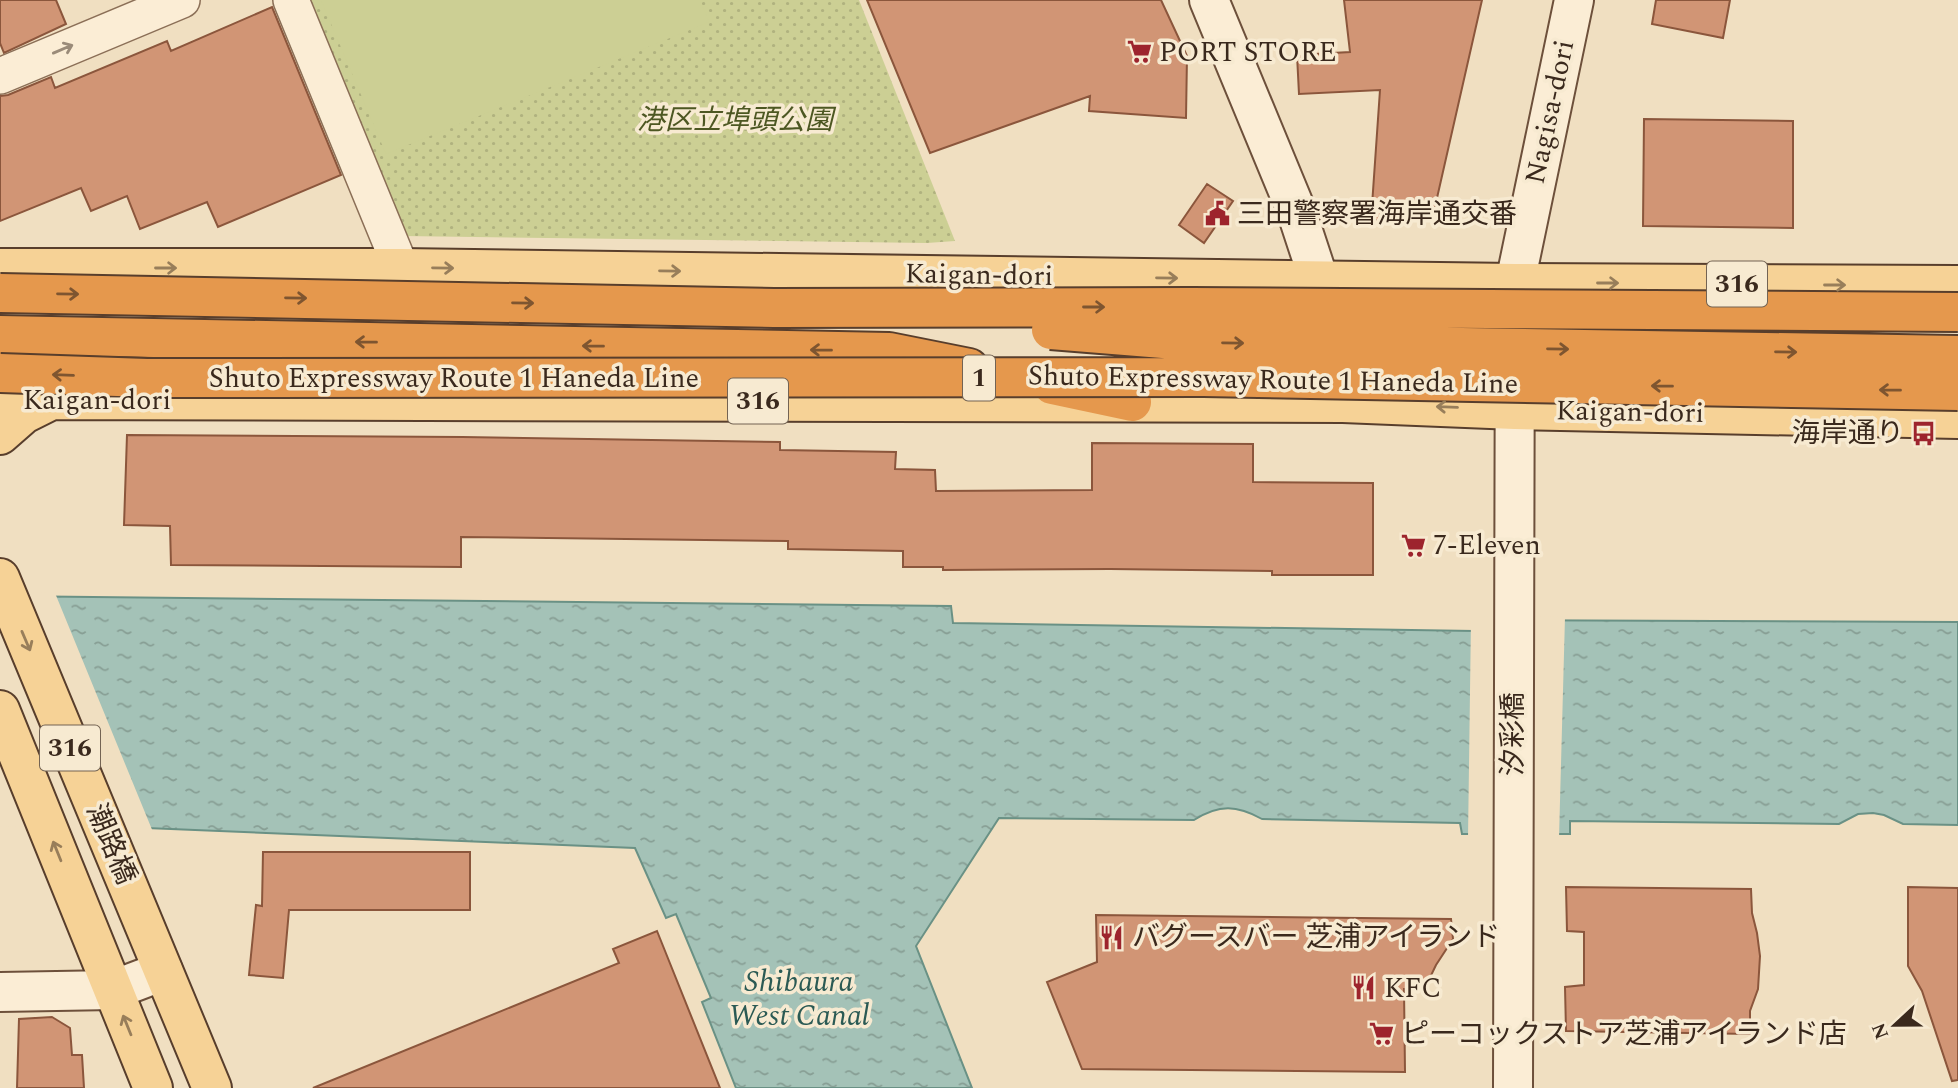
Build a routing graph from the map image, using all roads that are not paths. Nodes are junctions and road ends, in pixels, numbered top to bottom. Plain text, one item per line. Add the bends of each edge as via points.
1 (182, 0) edge
2 (292, 0) edge
3 (1209, 0) edge
4 (1574, 0) edge
5 (0, 76) edge
6 (0, 268) edge
7 (401, 268) junction
8 (1318, 280) junction
9 (1515, 282) junction
10 (1958, 285) edge
11 (0, 293) edge
12 (774, 308) junction
13 (1958, 313) edge
14 (0, 335) edge
15 (1958, 355) edge
16 (0, 373) edge
17 (1958, 391) edge
18 (0, 400) edge
19 (52, 400) junction
20 (1132, 402) junction
21 (1343, 403) junction
22 (1516, 410) junction
23 (1958, 419) edge
24 (0, 435) edge
25 (0, 578) edge
26 (1514, 601) joint
27 (0, 710) edge
28 (163, 971) junction
29 (113, 990) junction
30 (0, 992) edge
31 (153, 1088) edge
32 (212, 1088) edge
33 (1513, 1088) edge

5 -> 1 street
2 - 7 street
3 - 8 street via 1296,210
4 - 9 street, Nagisa-dori
6 -> 7 main road, Kaigan-dori / 316
7 -> 8 main road, Kaigan-dori / 316
8 - 9 main road, Kaigan-dori / 316
8 - 21 street
9 -> 10 main road, Kaigan-dori / 316
9 - 22 street, Nagisa-dori
11 -> 12 highway, bridge
12 -> 13 highway, bridge
12 -> 15 highway, bridge via 1213,343
20 -> 14 highway via 889,352
17 -> 16 highway, Shuto Expressway Route 1 Haneda Line / 1, bridge via 1203,377 147,378
18 - 19 main road, Kaigan-dori / 316
19 - 20 main road, Kaigan-dori / 316
19 - 24 main road via 24,414
20 - 21 main road, Kaigan-dori / 316
22 -> 21 main road, Kaigan-dori / 316
22 - 23 main road, Kaigan-dori / 316
22 - 26 street, Nagisa-dori
25 -> 28 main road, 潮路橋 / 316
26 - 33 street, 汐彩橋
29 -> 27 main road, 潮路橋 / 316
28 - 29 street
28 - 32 main road, 316
29 - 30 street
31 -> 29 main road, 316

